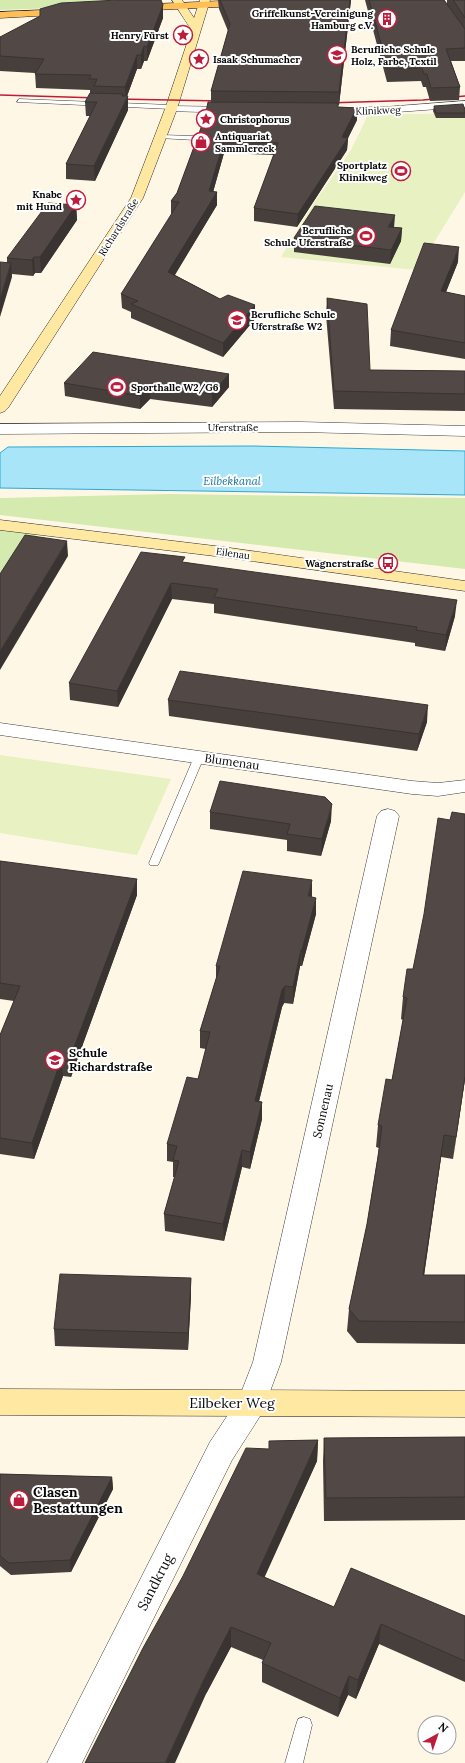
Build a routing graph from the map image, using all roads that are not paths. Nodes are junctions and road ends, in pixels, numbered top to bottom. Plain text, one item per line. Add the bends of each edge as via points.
1 (194, 0) edge
2 (306, 0) edge
3 (205, 2) edge
4 (179, 3) edge
5 (120, 9) edge
6 (80, 12) edge
7 (0, 15) edge
8 (194, 26) junction
9 (19, 101) dead end
10 (465, 104) edge
11 (171, 108) junction
12 (247, 110) edge
13 (319, 111) edge
14 (160, 137) junction
15 (196, 138) edge
16 (0, 408) edge
17 (0, 429) edge
18 (465, 431) edge
19 (0, 525) edge
20 (465, 586) edge
21 (0, 729) edge
22 (199, 757) junction
23 (465, 786) edge
24 (388, 816) dead end
25 (154, 863) dead end
26 (0, 1402) edge
27 (252, 1404) junction
28 (465, 1404) edge
29 (304, 1725) dead end
30 (64, 1763) edge
31 (294, 1763) edge

1 - 3 street
2 - 3 main road
3 - 4 main road
3 - 8 street, Richardstraße
4 - 5 main road
4 - 8 street
6 - 7 main road
8 - 11 street, Richardstraße via 194,37
9 - 11 lane
10 - 13 street, Klinikweg via 384,110
11 - 12 street
11 - 14 street, Richardstraße
14 - 15 lane
14 - 16 street, Richardstraße via 137,198
17 - 18 street, Uferstraße via 300,427
19 - 20 street, Eilenau via 223,552
21 - 22 street, Blumenau
22 - 23 street, Blumenau via 431,789
22 - 25 lane
24 - 27 street, Sonnenau via 267,1362
26 - 27 street, Eilbeker Weg
27 - 28 street, Eilbeker Weg
27 - 30 street, Sandkrug via 221,1451
29 - 31 lane

